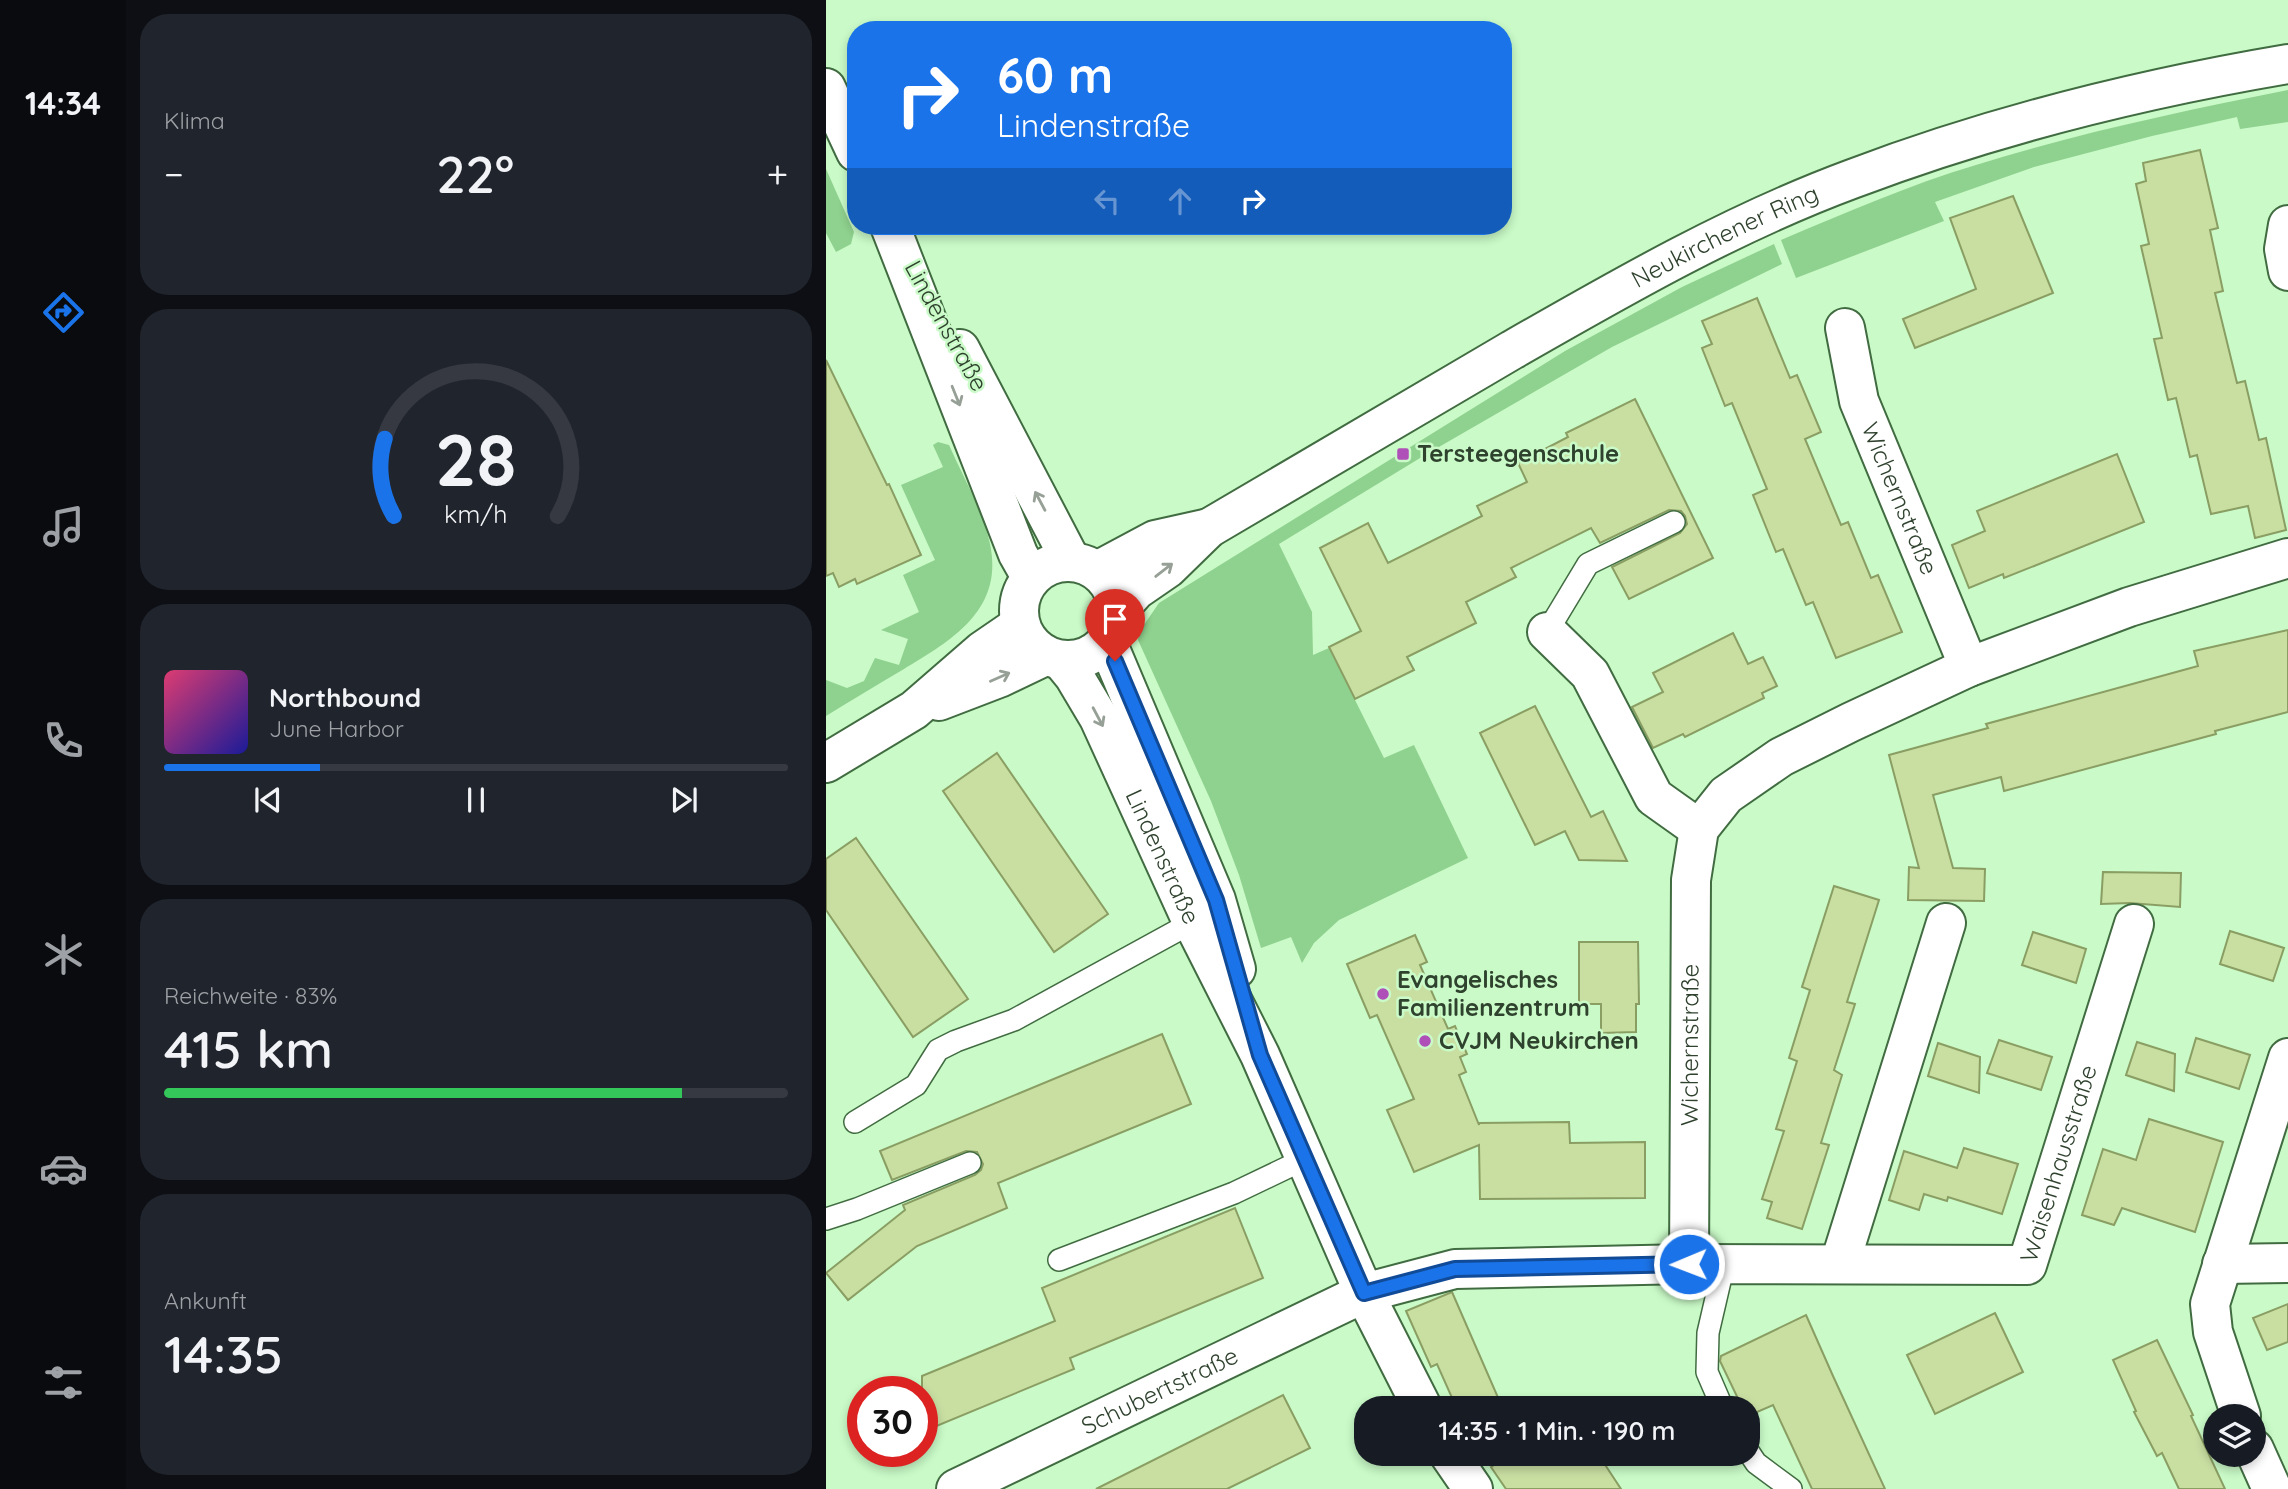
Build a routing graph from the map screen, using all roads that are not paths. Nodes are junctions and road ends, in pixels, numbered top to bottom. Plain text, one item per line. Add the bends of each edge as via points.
1 (2288, 64) edge
2 (826, 88) edge
3 (847, 133) edge
4 (2288, 225) edge
5 (895, 235) edge
6 (895, 235) edge
7 (2288, 271) edge
8 (1845, 328) dead end
9 (1674, 522) dead end
10 (1209, 527) junction
11 (2288, 558) edge
12 (1084, 566) junction
13 (1031, 577) junction
14 (1020, 625) junction
15 (1113, 626) junction
16 (1547, 632) joint
17 (1053, 658) junction
18 (1969, 667) junction
19 (914, 710) junction
20 (826, 763) edge
21 (1699, 829) junction
22 (1192, 922) junction
23 (1946, 923) dead end
24 (2134, 924) dead end
25 (1260, 1055) junction
26 (2288, 1058) edge
27 (855, 1122) dead end
28 (1305, 1159) junction
29 (970, 1163) dead end
30 (826, 1219) edge
31 (1059, 1260) dead end
32 (1840, 1263) junction
33 (1707, 1264) junction
34 (2222, 1264) junction
35 (2288, 1264) edge
36 (1364, 1293) junction
37 (1416, 1396) edge
38 (1717, 1396) edge
39 (2237, 1404) edge
40 (1457, 1466) edge
41 (1760, 1466) edge
42 (2262, 1467) edge
43 (956, 1489) edge
44 (1473, 1489) edge
45 (1791, 1489) edge
46 (2272, 1489) edge

1 - 10 street, Neukirchener Ring via 2113,99 1851,179 1720,236 1596,302
2 - 3 street
4 - 7 street via 2284,249
12 -> 5 street, Lindenstraße
6 -> 13 street, Lindenstraße via 1018,554
8 - 18 street, Wichernstraße via 1859,401
9 - 16 lane via 1588,564
10 - 12 street, Neukirchener Ring via 1155,540
15 -> 10 street, Neukirchener Ring via 1136,590 1168,568
11 - 18 street, Wichernstraße via 2129,607
12 - 13 street via 1057,562
12 - 15 street via 1112,588
13 - 14 street via 1018,608
14 - 17 street via 1029,642
14 - 19 street
15 - 17 street via 1094,653 1078,660
15 - 25 street, Lindenstraße via 1216,900
16 - 21 street via 1590,674 1654,797
19 -> 17 street
17 -> 22 street, Lindenstraße via 1074,676 1099,718
18 - 21 street, Wichernstraße via 1781,757 1726,795
19 - 20 street
21 - 33 street, Wichernstraße via 1691,880
22 - 25 street, Lindenstraße
22 - 27 lane via 1014,1020 938,1050 916,1085
23 - 32 street
24 - 32 street, Waisenhausstraße via 2027,1265
25 - 28 street, Lindenstraße
26 - 34 street
28 - 31 lane via 1234,1193
28 - 36 street, Lindenstraße
29 - 30 lane
32 - 33 street, Waisenhausstraße
33 - 36 street, Waisenhausstraße via 1455,1269
33 - 38 lane via 1707,1372
34 - 35 street
34 - 39 street via 2210,1304 2213,1332
36 - 37 street, Lindenstraße
36 - 43 street, Schubertstraße
40 - 44 street
41 - 45 lane
42 - 46 street

